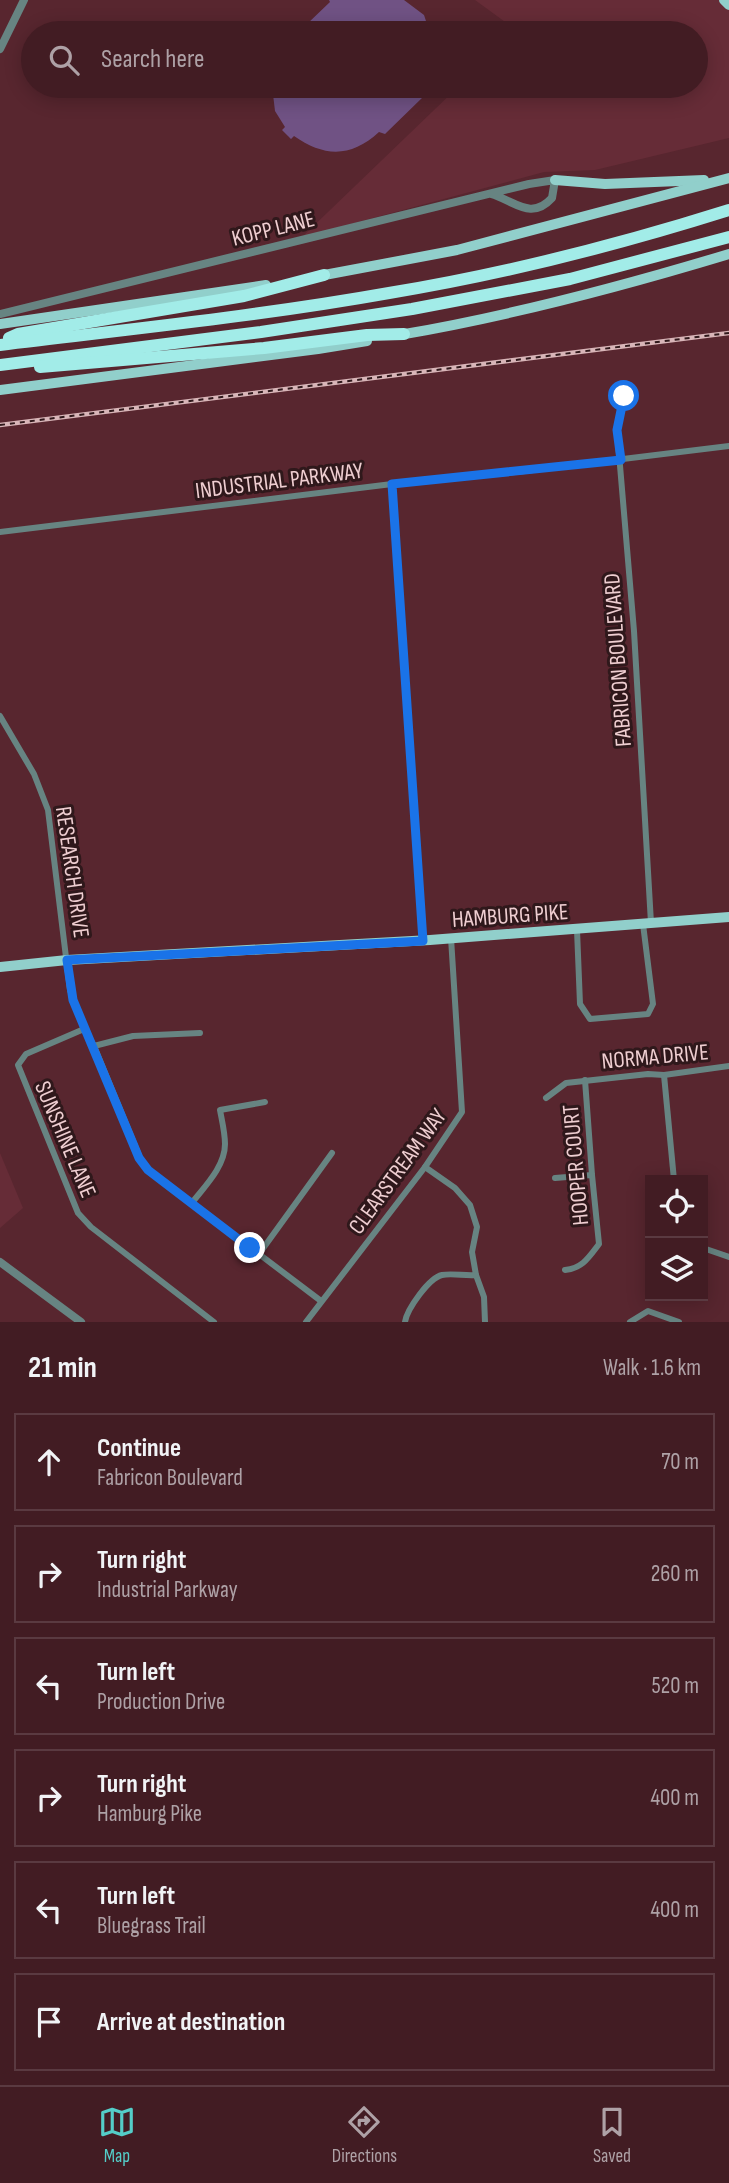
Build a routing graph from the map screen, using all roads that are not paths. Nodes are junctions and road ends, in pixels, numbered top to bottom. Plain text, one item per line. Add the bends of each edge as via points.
1 (24, 0) edge
2 (724, 0) edge
3 (729, 5) edge
4 (0, 48) edge
5 (727, 179) edge
6 (555, 180) junction
7 (491, 194) junction
8 (729, 210) edge
9 (729, 237) edge
10 (729, 254) edge
11 (324, 275) junction
12 (0, 314) edge
13 (0, 324) edge
14 (404, 334) junction
15 (0, 344) edge
16 (20, 362) junction
17 (0, 365) edge
18 (0, 390) edge
19 (624, 396) dead end
20 (729, 446) edge
21 (621, 460) junction
22 (392, 484) junction
23 (0, 533) edge
24 (0, 716) edge
25 (729, 918) edge
26 (647, 924) junction
27 (578, 930) junction
28 (451, 938) junction
29 (423, 941) junction
30 (67, 960) junction
31 (0, 967) edge
32 (84, 1029) junction
33 (200, 1033) dead end
34 (94, 1046) junction
35 (729, 1066) edge
36 (664, 1075) junction
37 (585, 1080) junction
38 (546, 1098) dead end
39 (265, 1102) dead end
40 (332, 1153) dead end
41 (425, 1167) junction
42 (592, 1175) junction
43 (674, 1175) edge
44 (555, 1178) dead end
45 (191, 1204) junction
46 (708, 1250) edge
47 (259, 1254) junction
48 (729, 1257) edge
49 (0, 1262) edge
50 (565, 1270) dead end
51 (476, 1275) junction
52 (321, 1301) junction
53 (81, 1322) edge
54 (214, 1322) edge
55 (306, 1322) edge
56 (405, 1322) edge
57 (485, 1322) edge
58 (630, 1322) edge
59 (679, 1322) edge

1 - 4 street
2 - 3 main road
5 - 6 main road via 605,184
5 - 11 main road via 457,250
6 - 7 street, KOPP LANE
6 - 7 street via 552,198 538,209 524,209
7 - 12 street, KOPP LANE
8 - 15 highway via 526,265 389,293
9 - 16 highway via 569,279 412,309
10 - 14 main road via 631,284
11 - 13 main road
11 - 15 highway via 244,296 18,334
14 - 16 highway via 42,368
14 - 18 main road
16 - 17 highway
19 - 21 street, FABRICON BOULEVARD via 617,430
20 - 21 street, INDUSTRIAL PARKWAY
21 - 22 street, INDUSTRIAL PARKWAY
21 - 26 street, FABRICON BOULEVARD
22 - 23 street, INDUSTRIAL PARKWAY
22 - 29 street
24 - 30 street, RESEARCH DRIVE via 34,774 48,810
25 - 26 main road, HAMBURG PIKE
26 - 27 main road, HAMBURG PIKE
26 - 27 street, FABRICON BOULEVARD via 653,1004 648,1014 632,1016 590,1019 580,1004
27 - 28 main road, HAMBURG PIKE
28 - 29 main road, HAMBURG PIKE
28 - 41 street, CLEARSTREAM WAY via 462,1112
29 - 30 main road, HAMBURG PIKE
30 - 31 main road, HAMBURG PIKE
30 - 32 street, RESEARCH DRIVE
32 - 34 street, RESEARCH DRIVE
32 - 54 street, SUNSHINE LANE via 26,1054 18,1065 78,1213
33 - 34 street via 133,1037
34 - 45 street, RESEARCH DRIVE via 139,1158
35 - 36 street, NORMA DRIVE
36 - 37 street, NORMA DRIVE
36 - 43 street
37 - 38 street, NORMA DRIVE via 566,1083
37 - 42 street, HOOPER COURT
39 - 45 street via 220,1110 222,1159
40 - 47 street
41 - 51 street via 470,1205 477,1227 472,1252
41 - 52 street, CLEARSTREAM WAY
42 - 44 street
42 - 50 street, HOOPER COURT via 599,1244 585,1263
45 - 47 street, RESEARCH DRIVE
46 - 48 street
47 - 52 street, RESEARCH DRIVE
49 - 53 street
51 - 56 street via 434,1278
51 - 57 street via 484,1297
52 - 55 street, CLEARSTREAM WAY
58 - 59 street via 648,1311

